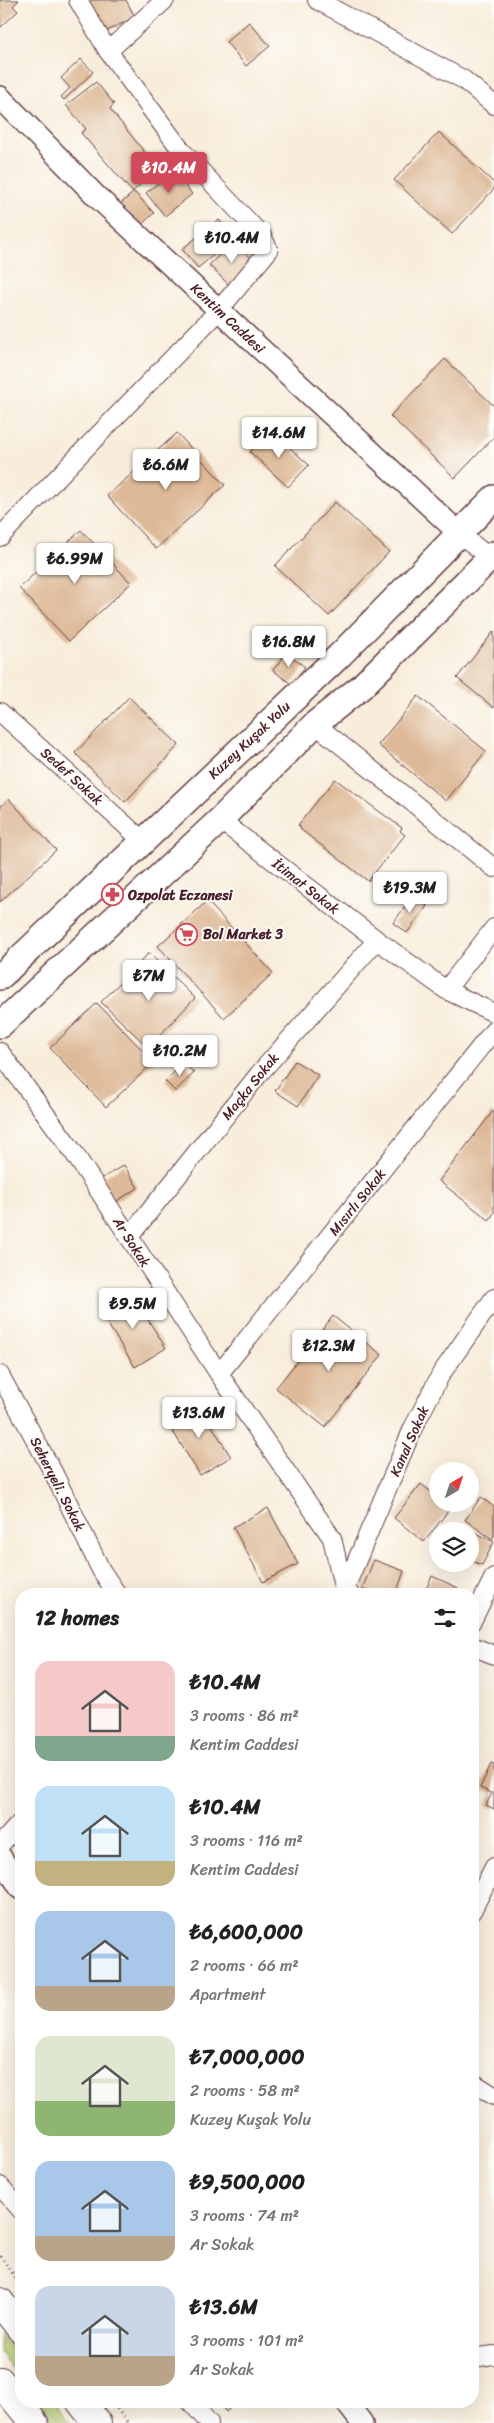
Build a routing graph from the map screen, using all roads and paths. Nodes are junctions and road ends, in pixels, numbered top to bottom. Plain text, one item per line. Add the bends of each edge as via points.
1 (78, 0) edge
2 (165, 0) edge
3 (317, 0) edge
4 (108, 51) junction
5 (0, 98) edge
6 (494, 104) edge
7 (219, 310) junction
8 (494, 498) edge
9 (460, 534) junction
10 (0, 537) edge
11 (493, 558) edge
12 (0, 712) edge
13 (315, 724) junction
14 (220, 820) junction
15 (143, 841) junction
16 (494, 868) edge
17 (494, 928) edge
18 (377, 940) junction
19 (0, 977) edge
20 (446, 990) junction
21 (494, 1013) edge
22 (0, 1025) edge
23 (494, 1030) edge
24 (0, 1052) edge
25 (129, 1238) junction
26 (494, 1298) edge
27 (219, 1374) junction
28 (0, 1375) edge
29 (494, 1577) edge
30 (112, 1588) edge
31 (345, 1588) edge
32 (348, 1588) edge
33 (479, 1607) edge
34 (479, 1649) edge
35 (494, 1655) edge
36 (15, 1829) edge
37 (0, 1845) edge
38 (0, 1856) edge
39 (494, 1867) edge
40 (15, 1880) edge
41 (479, 1896) edge
42 (479, 2086) edge
43 (494, 2096) edge
44 (0, 2186) edge
45 (15, 2203) edge
46 (0, 2256) edge
47 (15, 2277) edge
48 (0, 2302) edge
49 (15, 2321) edge
50 (494, 2355) edge
51 (479, 2357) edge
52 (0, 2381) edge
53 (15, 2400) edge
54 (22, 2408) edge
55 (85, 2408) edge
56 (116, 2408) edge
57 (196, 2408) edge
58 (350, 2408) edge
59 (34, 2423) edge
60 (97, 2423) edge
61 (128, 2423) edge
62 (209, 2423) edge
63 (362, 2423) edge

1 - 4 street
2 - 4 street
3 - 6 street via 456,75
4 - 7 street via 181,150 262,236 269,250
5 - 7 street, Kentim Caddesi via 96,196
7 - 9 street, Kentim Caddesi
7 - 10 street
8 - 9 main road, Kuzey Kuşak Yolu
9 - 11 street
9 - 15 main road, Kuzey Kuşak Yolu via 339,656
11 - 13 main road via 361,687
12 - 15 street, Sedef Sokak
13 - 14 main road
13 - 16 street
14 - 18 street, İtimat Sokak
14 - 22 main road
15 - 19 main road, Kuzey Kuşak Yolu
17 - 20 street
18 - 20 street, İtimat Sokak
18 - 25 street, Maçka Sokak via 259,1074
20 - 21 street, İtimat Sokak
23 - 27 street, Mısırlı Sokak
24 - 25 street, Ar Sokak via 72,1150
25 - 27 street, Ar Sokak
26 - 32 street, Kanal Sokak via 441,1374 413,1428
27 - 31 street, Ar Sokak via 332,1538
28 - 30 street, Seheryeli. Sokak
29 - 33 street
34 - 35 street
36 - 37 street
38 - 40 street
39 - 41 street
42 - 43 street
44 - 45 street
46 - 47 path
48 - 49 highway
50 - 51 street
52 - 53 highway
54 - 59 highway
55 - 60 highway
56 - 61 path
57 - 62 street
58 - 63 street

